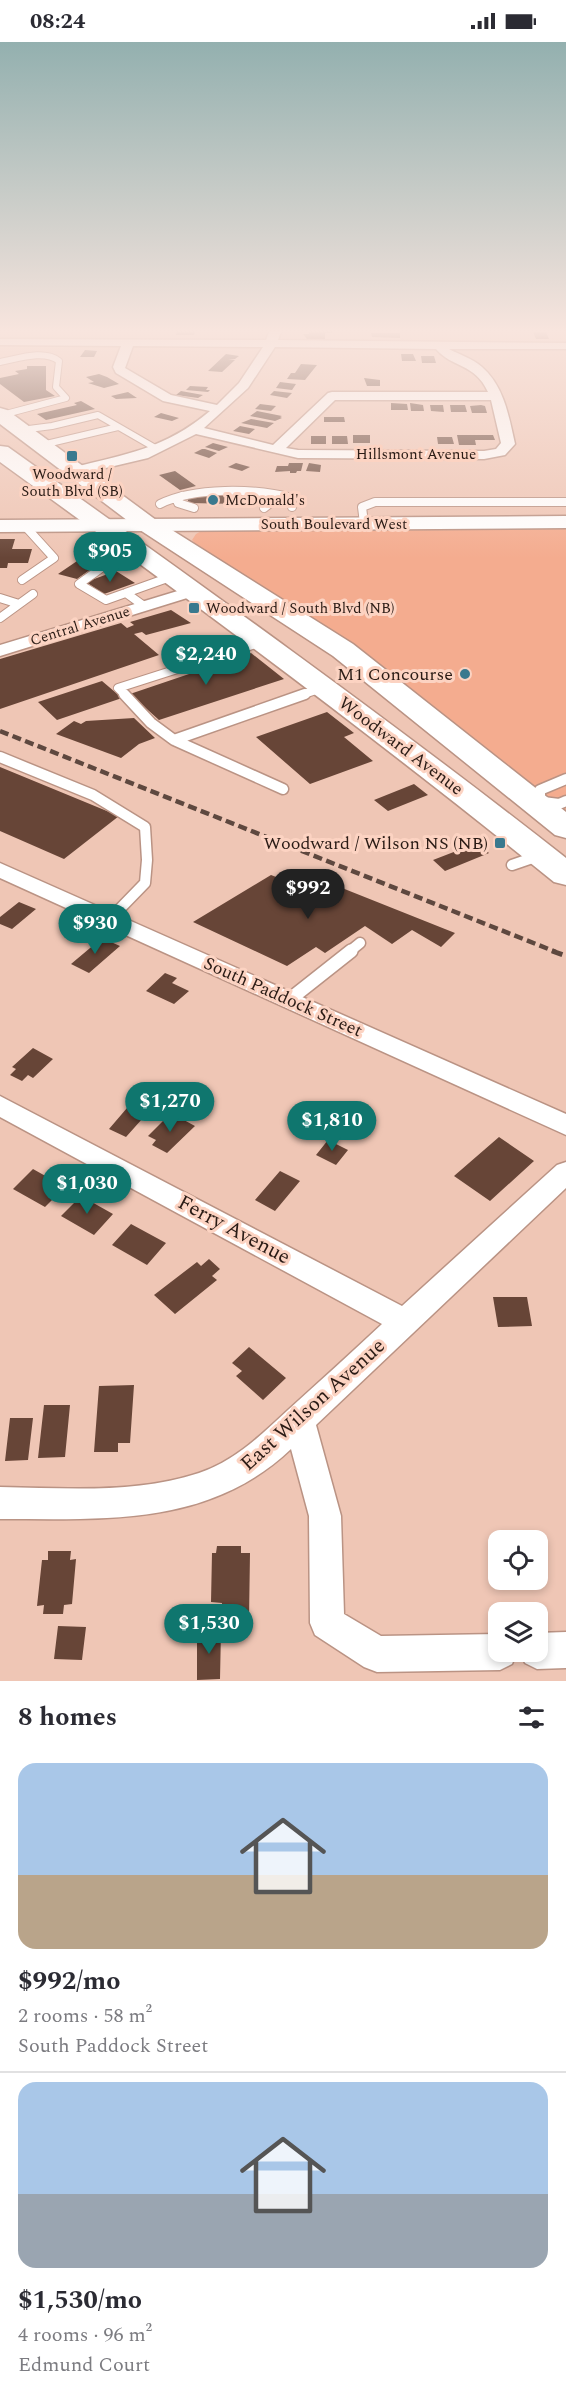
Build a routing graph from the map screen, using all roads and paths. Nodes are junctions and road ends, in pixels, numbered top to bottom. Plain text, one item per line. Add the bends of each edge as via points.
1 (44, 405) edge
2 (206, 405) edge
3 (222, 405) edge
4 (322, 405) edge
5 (498, 405) edge
6 (219, 408) junction
7 (1, 418) edge
8 (118, 427) junction
9 (193, 429) junction
10 (21, 430) junction
11 (42, 445) junction
12 (157, 450) junction
13 (276, 450) junction
14 (0, 452) edge
15 (76, 471) junction
16 (256, 493) junction
17 (182, 496) junction
18 (566, 502) edge
19 (292, 507) dead end
20 (194, 508) dead end
21 (264, 508) dead end
22 (154, 514) junction
23 (566, 522) edge
24 (364, 523) junction
25 (102, 525) junction
26 (0, 526) edge
27 (25, 526) junction
28 (132, 546) junction
29 (22, 580) dead end
30 (184, 583) junction
31 (126, 593) junction
32 (33, 594) dead end
33 (0, 598) edge
34 (20, 604) junction
35 (144, 606) junction
36 (0, 618) edge
37 (262, 642) junction
38 (3, 648) edge
39 (392, 688) junction
40 (330, 693) junction
41 (174, 740) junction
42 (0, 757) edge
43 (566, 779) edge
44 (283, 789) dead end
45 (566, 801) edge
46 (537, 802) junction
47 (566, 828) edge
48 (541, 855) junction
49 (512, 866) dead end
50 (0, 870) edge
51 (566, 876) edge
52 (110, 919) junction
53 (360, 943) dead end
54 (289, 1000) junction
55 (0, 1104) edge
56 (566, 1125) edge
57 (566, 1172) edge
58 (405, 1322) junction
59 (299, 1420) junction
60 (0, 1503) edge
61 (566, 1650) edge
62 (548, 1651) edge
63 (488, 1652) edge

1 - 7 lane
2 - 6 street
3 - 6 street
4 - 13 street
5 - 13 street, Hillsmont Avenue via 508,444 497,453 305,454
6 - 9 street
7 - 10 main road
7 - 15 main road via 36,453
8 - 10 lane via 98,416
8 - 11 lane
8 - 12 lane
9 - 12 street
9 - 13 street, Hillsmont Avenue
10 - 11 main road
11 - 15 main road
12 - 15 street
14 - 25 main road, Woodward Avenue
15 - 22 main road
16 - 17 lane
16 - 19 lane via 290,497
16 - 21 lane via 274,497
17 - 20 lane via 178,503
17 - 22 lane
18 - 24 lane via 375,502 362,507
22 - 24 street, South Boulevard West
22 - 25 street, South Boulevard West
22 - 39 main road
23 - 24 street, South Boulevard West
25 - 27 street, South Boulevard West
25 - 28 main road, Woodward Avenue
26 - 27 street, South Boulevard West
27 - 29 lane via 54,558
28 - 30 main road, Woodward Avenue
28 - 31 lane via 79,584 106,600
30 - 31 lane
30 - 35 street, Central Avenue
30 - 37 main road, Woodward Avenue
31 - 35 lane
32 - 34 lane
33 - 34 lane
34 - 36 lane
35 - 38 street, Central Avenue
37 - 40 main road, Woodward Avenue
37 - 41 lane via 118,687 151,723
39 - 40 main road via 390,696 379,702 359,703
39 - 46 main road
40 - 41 lane
40 - 48 main road, Woodward Avenue
41 - 44 lane
42 - 52 lane via 95,794 145,827 145,883
43 - 46 lane via 540,790
45 - 46 lane
46 - 47 main road
48 - 49 lane
48 - 51 main road, Woodward Avenue
50 - 52 street, South Paddock Street
52 - 54 street, South Paddock Street
53 - 54 lane
54 - 56 street, South Paddock Street
55 - 58 street, Ferry Avenue
57 - 58 street, East Wilson Avenue
58 - 59 street, East Wilson Avenue
59 - 60 street, East Wilson Avenue via 238,1473 184,1494 128,1502
59 - 63 street via 325,1516 327,1623 377,1654
61 - 62 street

